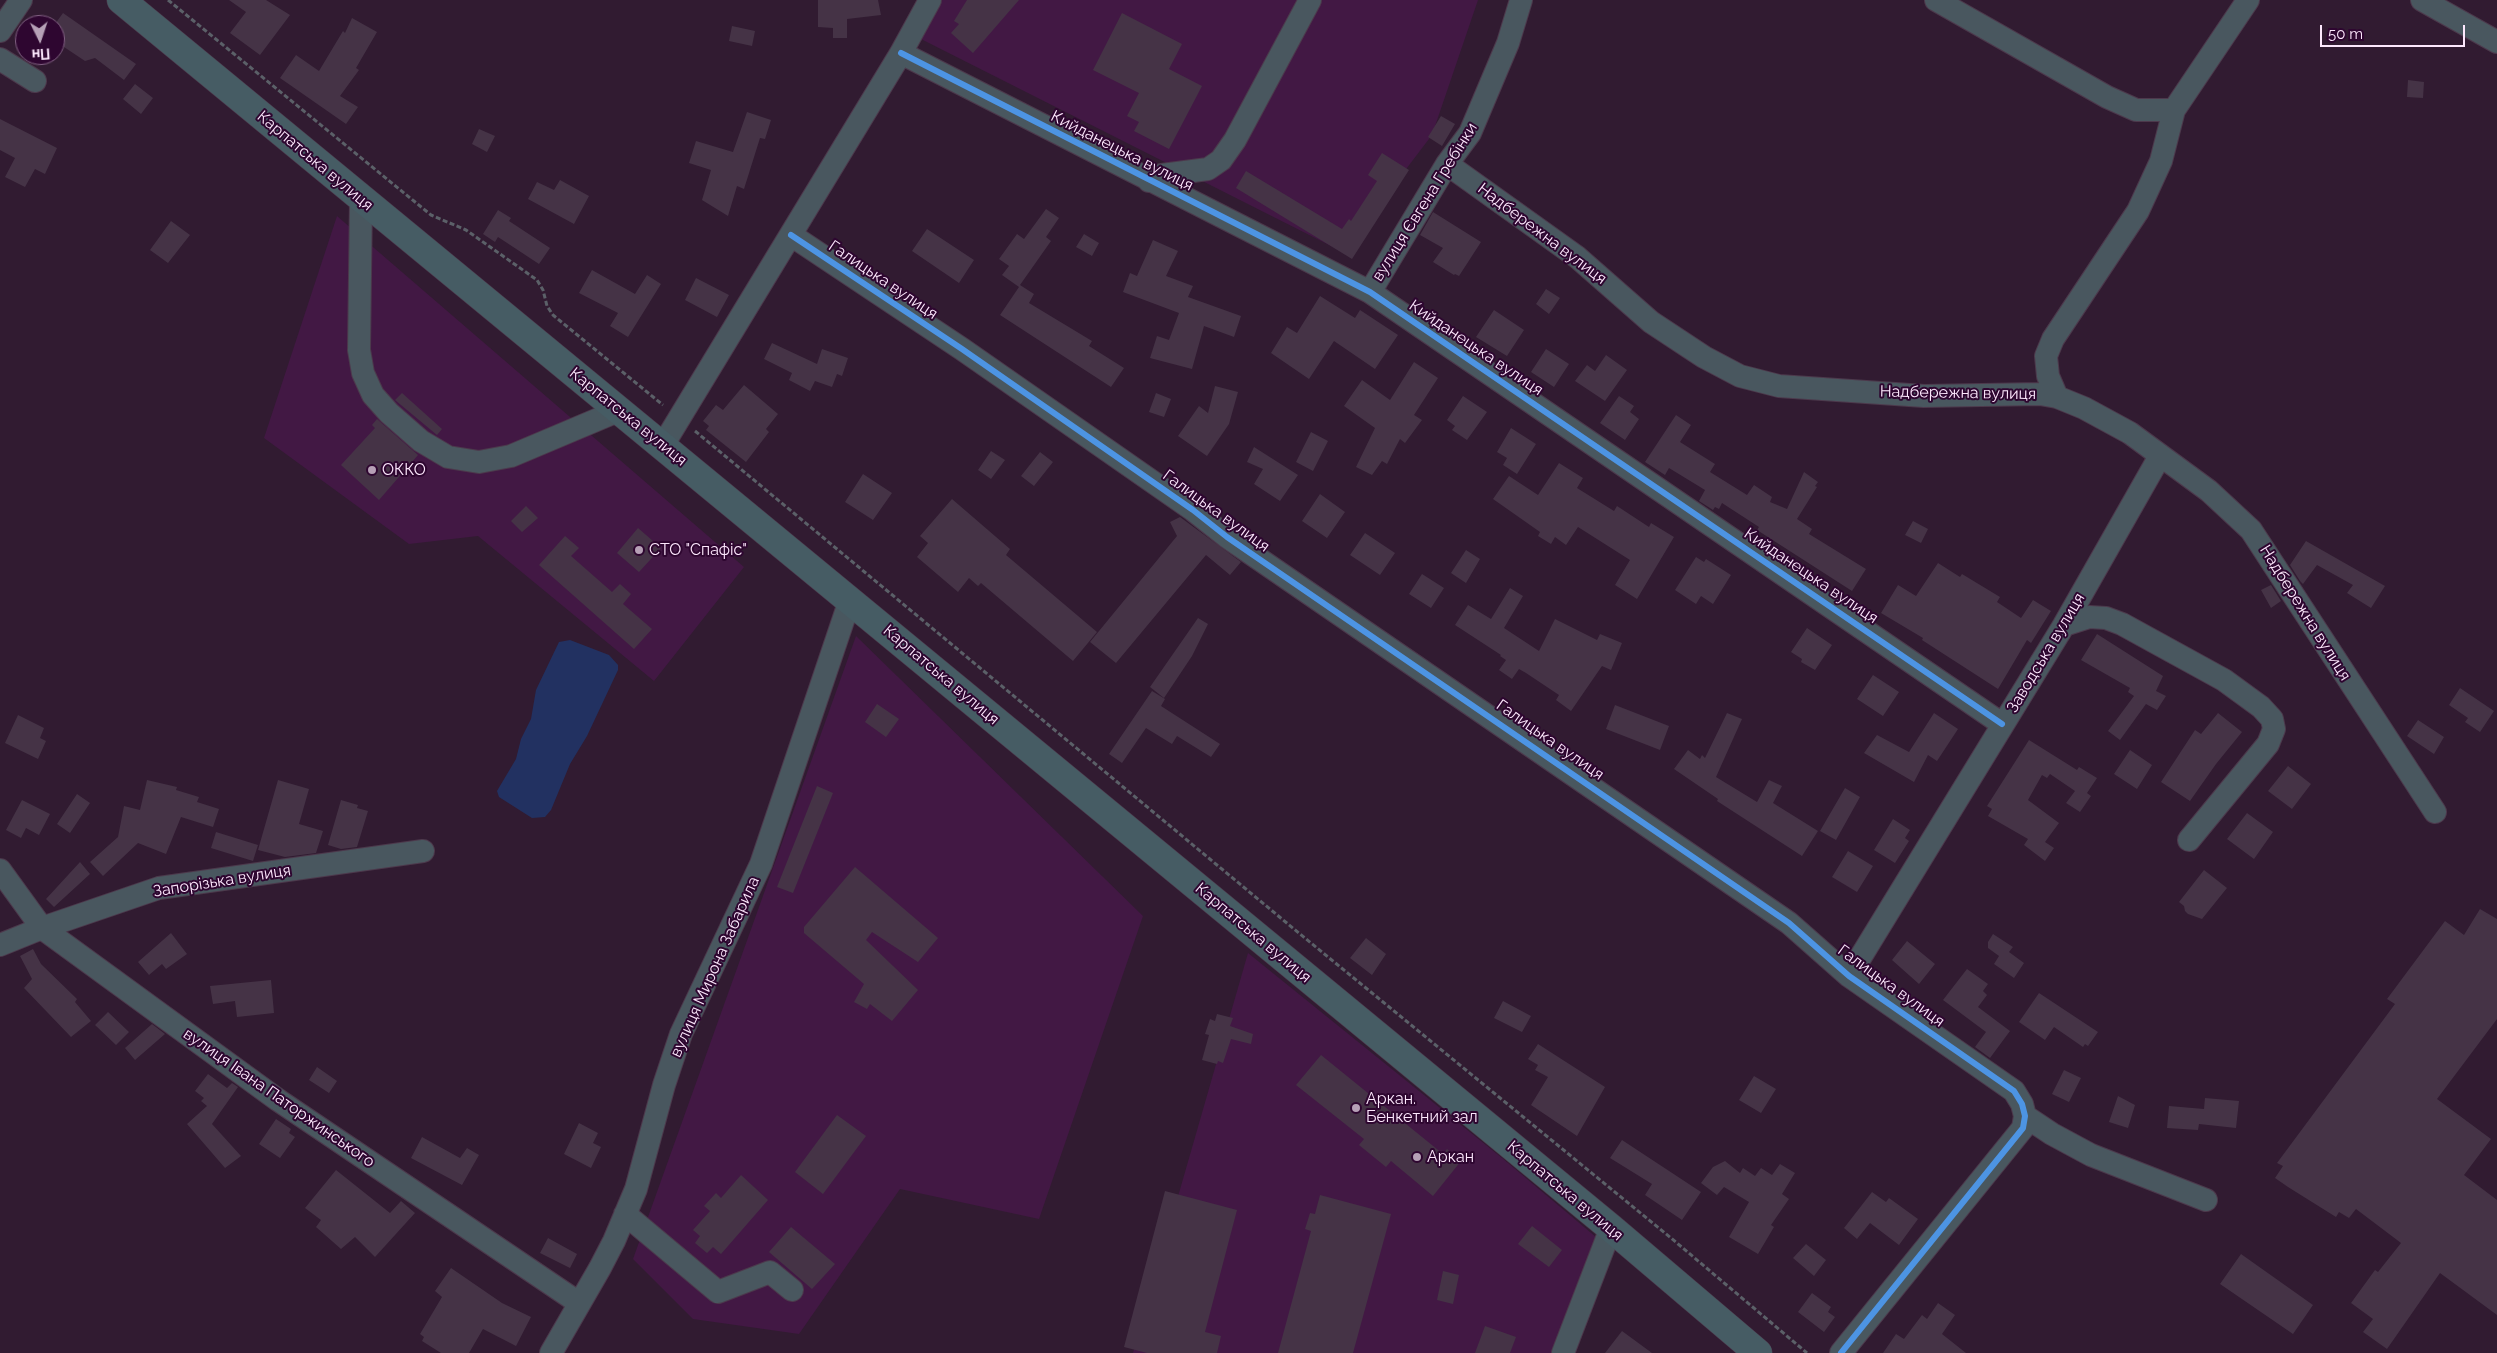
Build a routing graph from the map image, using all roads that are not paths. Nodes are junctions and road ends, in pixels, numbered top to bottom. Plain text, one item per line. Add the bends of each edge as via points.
1 (21, 0) edge
2 (120, 0) edge
3 (930, 0) edge
4 (1310, 0) edge
5 (1521, 0) edge
6 (1936, 0) edge
7 (2248, 0) edge
8 (2422, 0) edge
9 (0, 31) edge
10 (2497, 42) edge
11 (900, 53) junction
12 (0, 59) edge
13 (35, 81) dead end
14 (2174, 110) junction
15 (1447, 164) junction
16 (1149, 181) junction
17 (362, 200) junction
18 (791, 235) junction
19 (1370, 292) junction
20 (2057, 397) junction
21 (620, 410) junction
22 (663, 445) junction
23 (2160, 456) junction
24 (850, 600) junction
25 (2064, 625) junction
26 (2002, 724) junction
27 (2435, 812) dead end
28 (2189, 840) dead end
29 (423, 851) dead end
30 (0, 870) edge
31 (42, 928) junction
32 (0, 945) edge
33 (1849, 976) junction
34 (2025, 1116) junction
35 (2206, 1200) dead end
36 (625, 1214) junction
37 (1611, 1228) junction
38 (792, 1290) dead end
39 (579, 1303) junction
40 (1754, 1352) edge
41 (551, 1353) edge
42 (1564, 1353) edge
43 (1841, 1353) edge

1 - 9 street
2 - 17 main road, Карпатська вулиця
3 - 11 street
4 - 16 street via 1222,160 1208,169 1162,175
5 - 15 street, вулиця Євгена Гребінки via 1487,96 1470,133
6 - 14 street via 2107,97 2136,110
7 - 14 street
8 - 10 street
11 - 16 street, Кийданецька вулиця
11 - 18 street
12 - 13 street
14 - 20 street via 2161,161 2138,211 2053,339 2046,356 2048,376
15 - 19 street, вулиця Євгена Гребінки
15 - 20 street, Надбережна вулиця via 1578,257 1651,322 1740,376 1779,386 1914,395 2023,393
16 - 19 street, Кийданецька вулиця
17 - 21 main road, Карпатська вулиця
17 - 21 street via 359,350 363,373 373,395 421,441 448,457 479,462 511,456
18 - 22 street
18 - 33 street, Галицька вулиця via 970,355 1227,537 1790,923
19 - 26 street, Кийданецька вулиця
20 - 23 street, Надбережна вулиця via 2130,433
21 - 22 main road, Карпатська вулиця
22 - 24 main road, Карпатська вулиця
23 - 25 street, Заводська вулиця
23 - 27 street, Надбережна вулиця via 2209,491 2252,530
24 - 36 street, вулиця Мирона Забарила via 761,864 681,1034 636,1189
24 - 37 main road, Карпатська вулиця
25 - 26 street, Заводська вулиця
25 - 28 street via 2089,617 2106,618 2122,624 2224,680 2272,719 2274,729 2268,744
26 - 33 street, Заводська вулиця
29 - 31 street, Запорізька вулиця via 159,888
30 - 31 street, вулиця Івана Паторжинського
31 - 32 street, Запорізька вулиця
31 - 39 street, вулиця Івана Паторжинського via 278,1100
33 - 34 street, Галицька вулиця via 2014,1091
34 - 35 street via 2091,1155
34 - 43 street via 2023,1128
36 - 38 street via 718,1292 770,1272
36 - 39 street, вулиця Мирона Забарила via 608,1255
37 - 40 main road, Карпатська вулиця
37 - 42 street
39 - 41 street, вулиця Мирона Забарила

